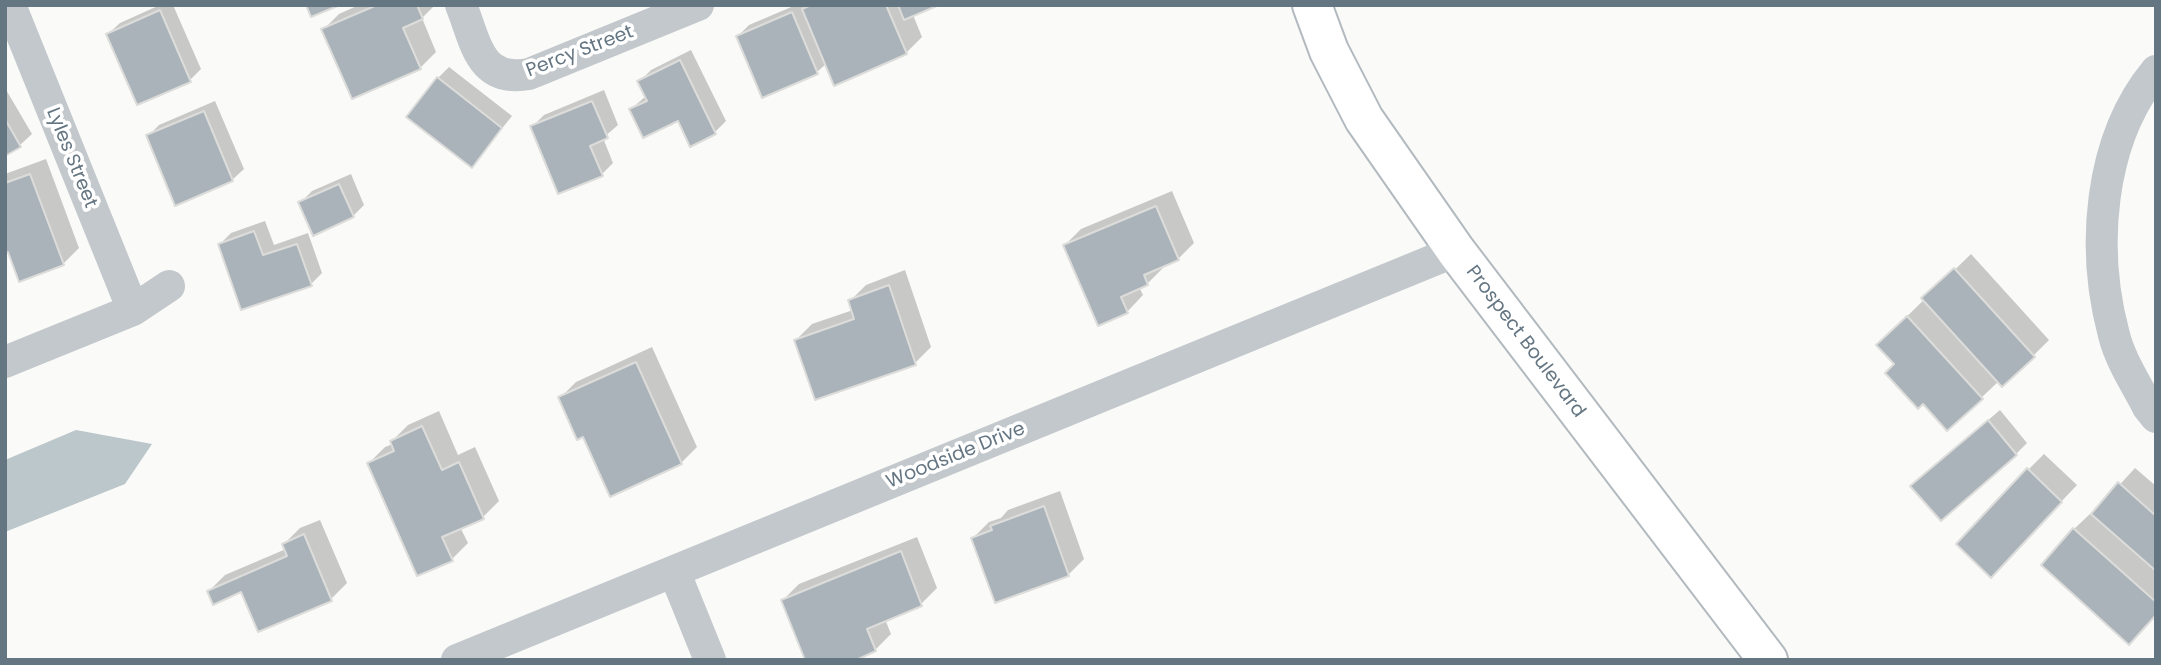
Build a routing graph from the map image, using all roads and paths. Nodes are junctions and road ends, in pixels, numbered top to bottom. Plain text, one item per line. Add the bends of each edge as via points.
1 (9, 5) edge
2 (461, 5) edge
3 (698, 5) edge
4 (1312, 5) edge
5 (2156, 71) edge
6 (1456, 251) junction
7 (169, 286) dead end
8 (133, 310) junction
9 (5, 362) edge
10 (2156, 416) edge
11 (674, 571) junction
12 (457, 660) edge
13 (710, 660) edge
14 (1768, 660) edge

1 - 8 street, Lyles Street
2 - 3 street, Percy Street via 484,61 500,74 513,77
4 - 6 main road, Prospect Boulevard via 1329,51 1364,119
5 - 10 street via 2123,125 2110,162 2102,278 2114,338
6 - 11 street, Woodside Drive
6 - 14 main road, Prospect Boulevard
7 - 8 street
8 - 9 street
11 - 12 street, Woodside Drive
11 - 13 street

